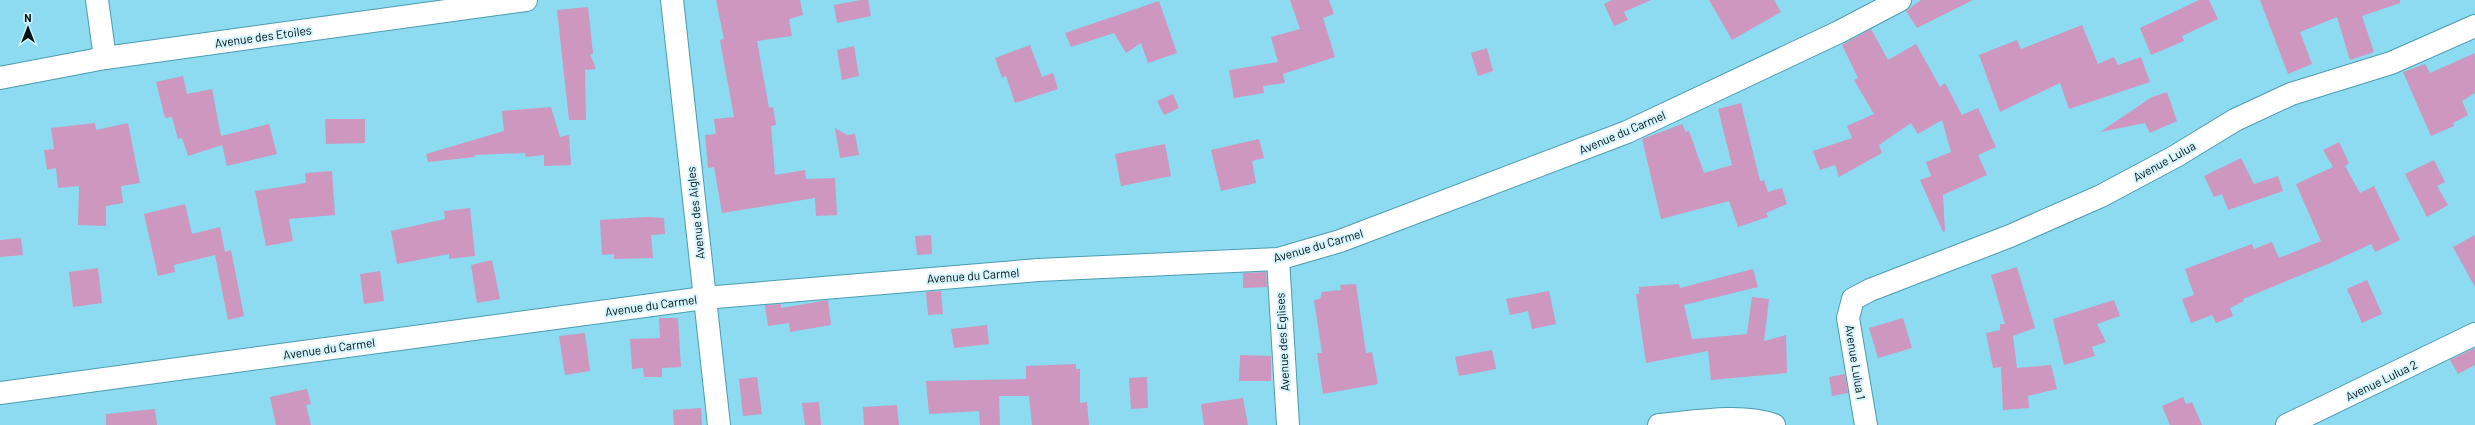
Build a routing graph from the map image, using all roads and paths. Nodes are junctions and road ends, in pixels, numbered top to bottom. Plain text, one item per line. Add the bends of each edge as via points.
1 (97, 0) edge
2 (526, 0) edge
3 (672, 0) edge
4 (1900, 0) edge
5 (2475, 26) edge
6 (105, 58) junction
7 (0, 78) edge
8 (1278, 259) junction
9 (704, 298) junction
10 (1852, 300) joint
11 (2475, 334) edge
12 (0, 393) edge
13 (719, 425) edge
14 (1288, 425) edge
15 (1659, 425) edge
16 (1774, 425) edge
17 (1866, 425) edge
18 (2287, 425) edge

1 - 6 street
2 - 6 street, Avenue des Etoiles
3 - 9 street, Avenue des Aigles
4 - 8 street, Avenue du Carmel via 1839,32 1627,132 1348,238
5 - 10 street, Avenue Lulua via 2391,63 2292,94 2235,120 2176,156 2101,196 2010,236 1870,290
6 - 7 street, Avenue des Etoiles
8 - 9 street, Avenue du Carmel via 1038,270
8 - 14 street, Avenue des Eglises
9 - 12 street, Avenue du Carmel
9 - 13 street, Avenue des Aigles
10 - 17 street, Avenue Lulua 1 via 1848,318
11 - 18 street, Avenue Lulua 2
15 - 16 street via 1729,419 1767,422

